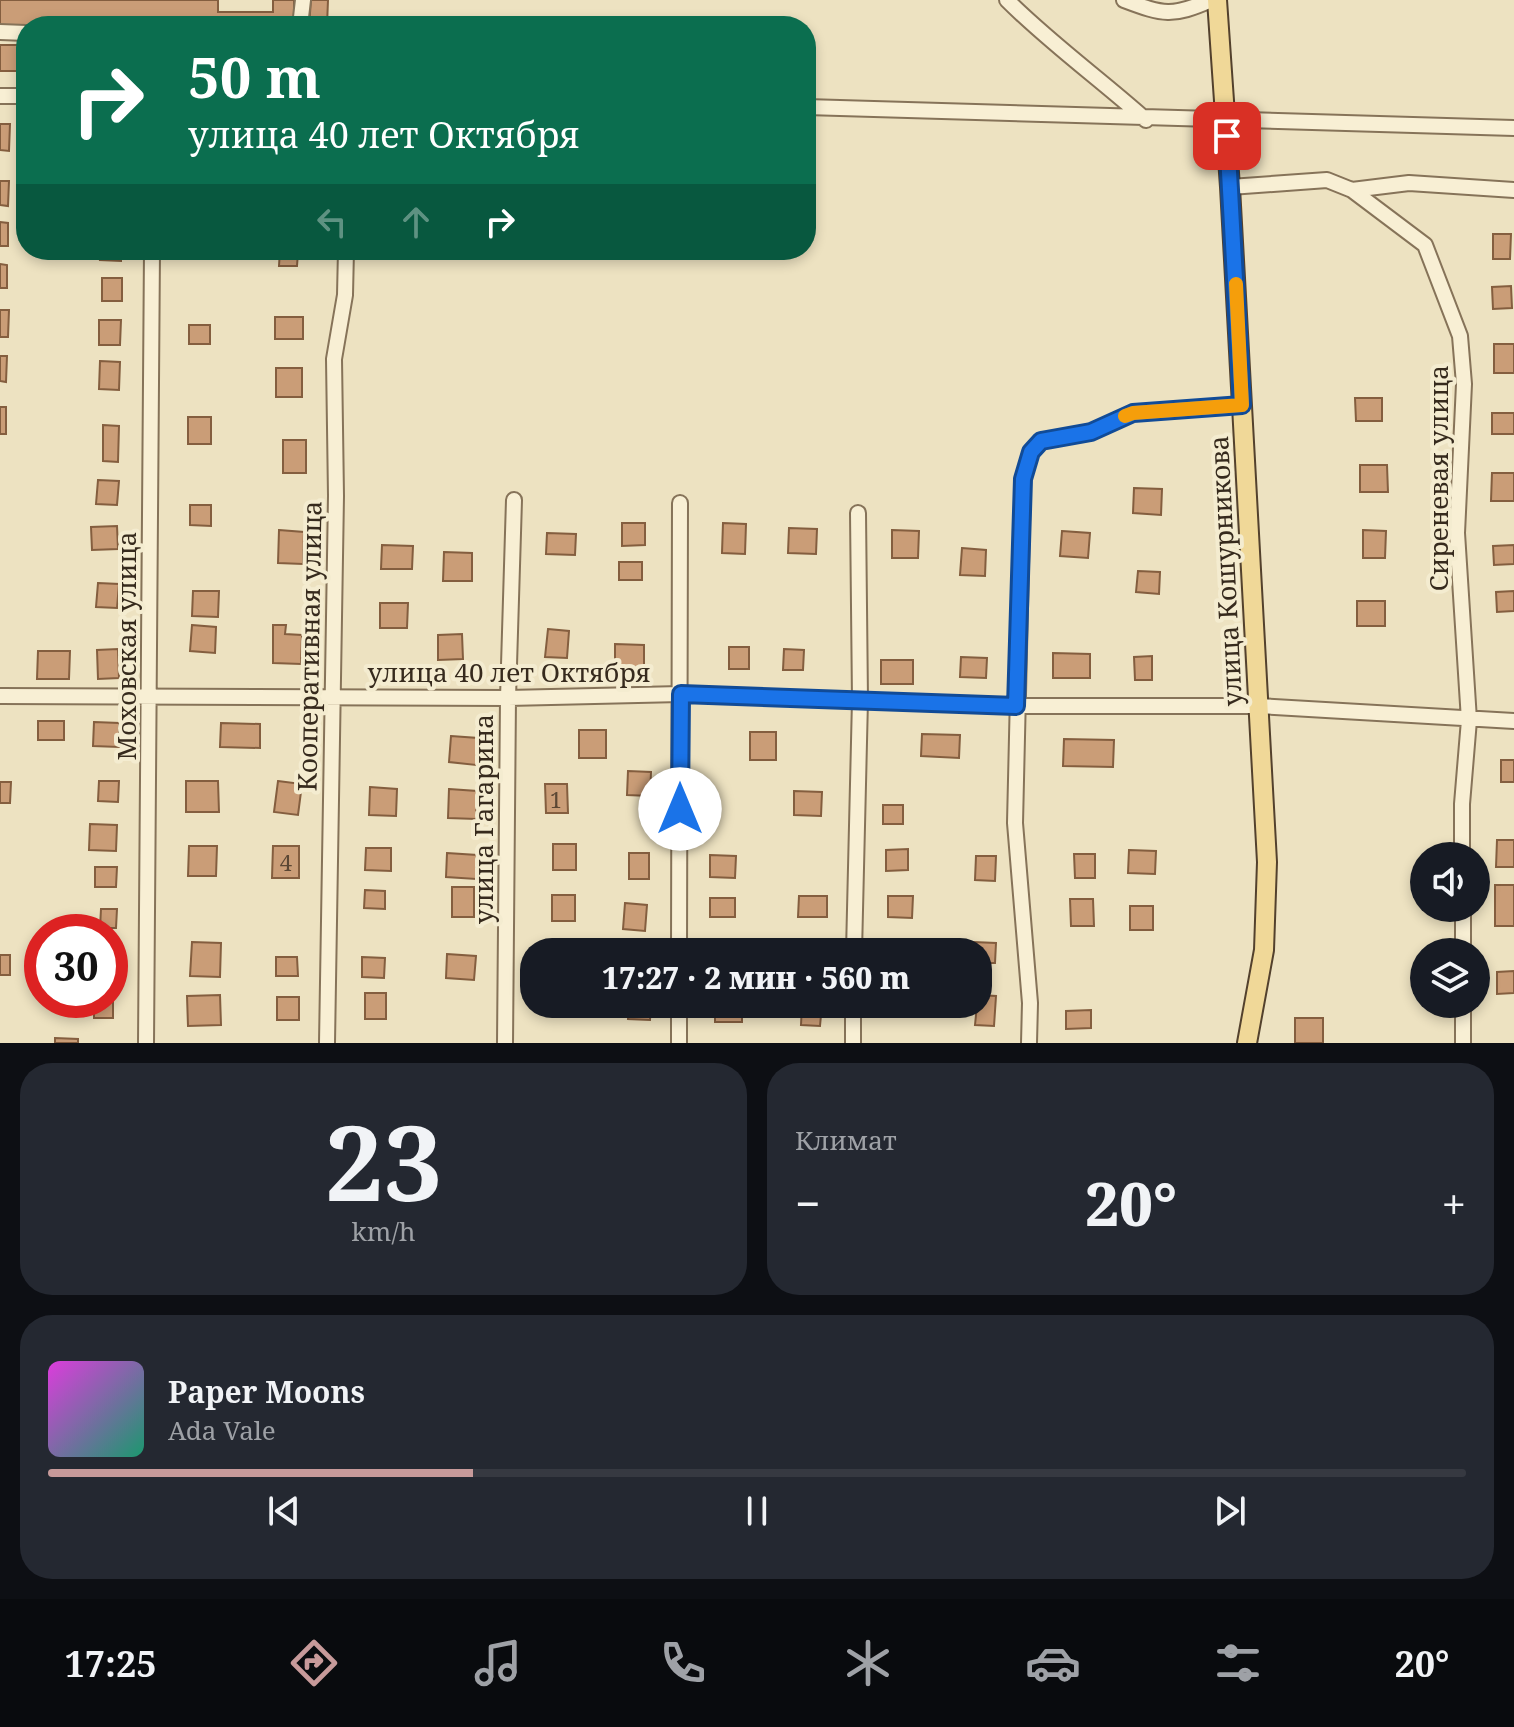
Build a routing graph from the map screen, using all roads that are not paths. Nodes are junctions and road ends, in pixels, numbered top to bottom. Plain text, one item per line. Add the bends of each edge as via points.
1 (1007, 0) edge
2 (1124, 0) edge
3 (1214, 0) edge
4 (816, 107) edge
5 (1146, 120) junction
6 (1225, 121) junction
7 (1514, 128) edge
8 (1230, 187) junction
9 (1352, 190) junction
10 (1514, 190) edge
11 (152, 260) edge
12 (346, 260) edge
13 (1242, 405) junction
14 (514, 500) dead end
15 (680, 503) dead end
16 (858, 513) dead end
17 (681, 694) junction
18 (150, 695) junction
19 (0, 696) edge
20 (331, 696) junction
21 (508, 698) junction
22 (860, 700) junction
23 (1016, 706) junction
24 (1259, 706) junction
25 (1469, 720) junction
26 (1514, 721) edge
27 (1462, 842) edge
28 (679, 938) edge
29 (854, 938) edge
30 (679, 1018) edge
31 (853, 1018) edge
32 (1463, 1018) edge
33 (146, 1043) edge
34 (327, 1043) edge
35 (505, 1043) edge
36 (679, 1043) edge
37 (853, 1043) edge
38 (1029, 1043) edge
39 (1247, 1043) edge
40 (1463, 1043) edge

1 - 5 street via 1041,35
2 - 3 street via 1179,14
3 - 6 main road, улица Кошурникова
4 - 5 street
5 - 6 street
6 - 7 street
6 - 8 main road, улица Кошурникова
8 - 9 street via 1327,180
8 - 13 main road, улица Кошурникова
9 - 10 street via 1409,183
9 - 25 street, Сиреневая улица via 1425,245 1460,336 1464,384 1457,533
11 - 18 street, Моховская улица
12 - 20 street, Кооперативная улица via 334,359
13 - 23 street via 1133,413 1091,432 1041,441 1031,452 1023,479
13 - 24 main road, улица Кошурникова
14 - 21 street, улица Гагарина
15 - 17 street
16 - 22 street
17 - 21 street, улица 40 лет Октября
17 - 22 street, улица 40 лет Октября
17 - 28 street
18 - 19 street, улица 40 лет Октября
18 - 20 street, улица 40 лет Октября
18 - 33 street, Моховская улица
20 - 21 street, улица 40 лет Октября
20 - 34 street, Кооперативная улица
21 - 35 street, улица Гагарина
22 - 23 street, улица 40 лет Октября
22 - 29 street
23 - 24 street, улица 40 лет Октября
23 - 38 street via 1015,823 1030,989
24 - 25 street, улица 40 лет Октября
24 - 39 main road, улица Кошурникова via 1267,862 1264,950
25 - 26 street, улица 40 лет Октября
25 - 27 street, Сиреневая улица
30 - 36 street
31 - 37 street
32 - 40 street

